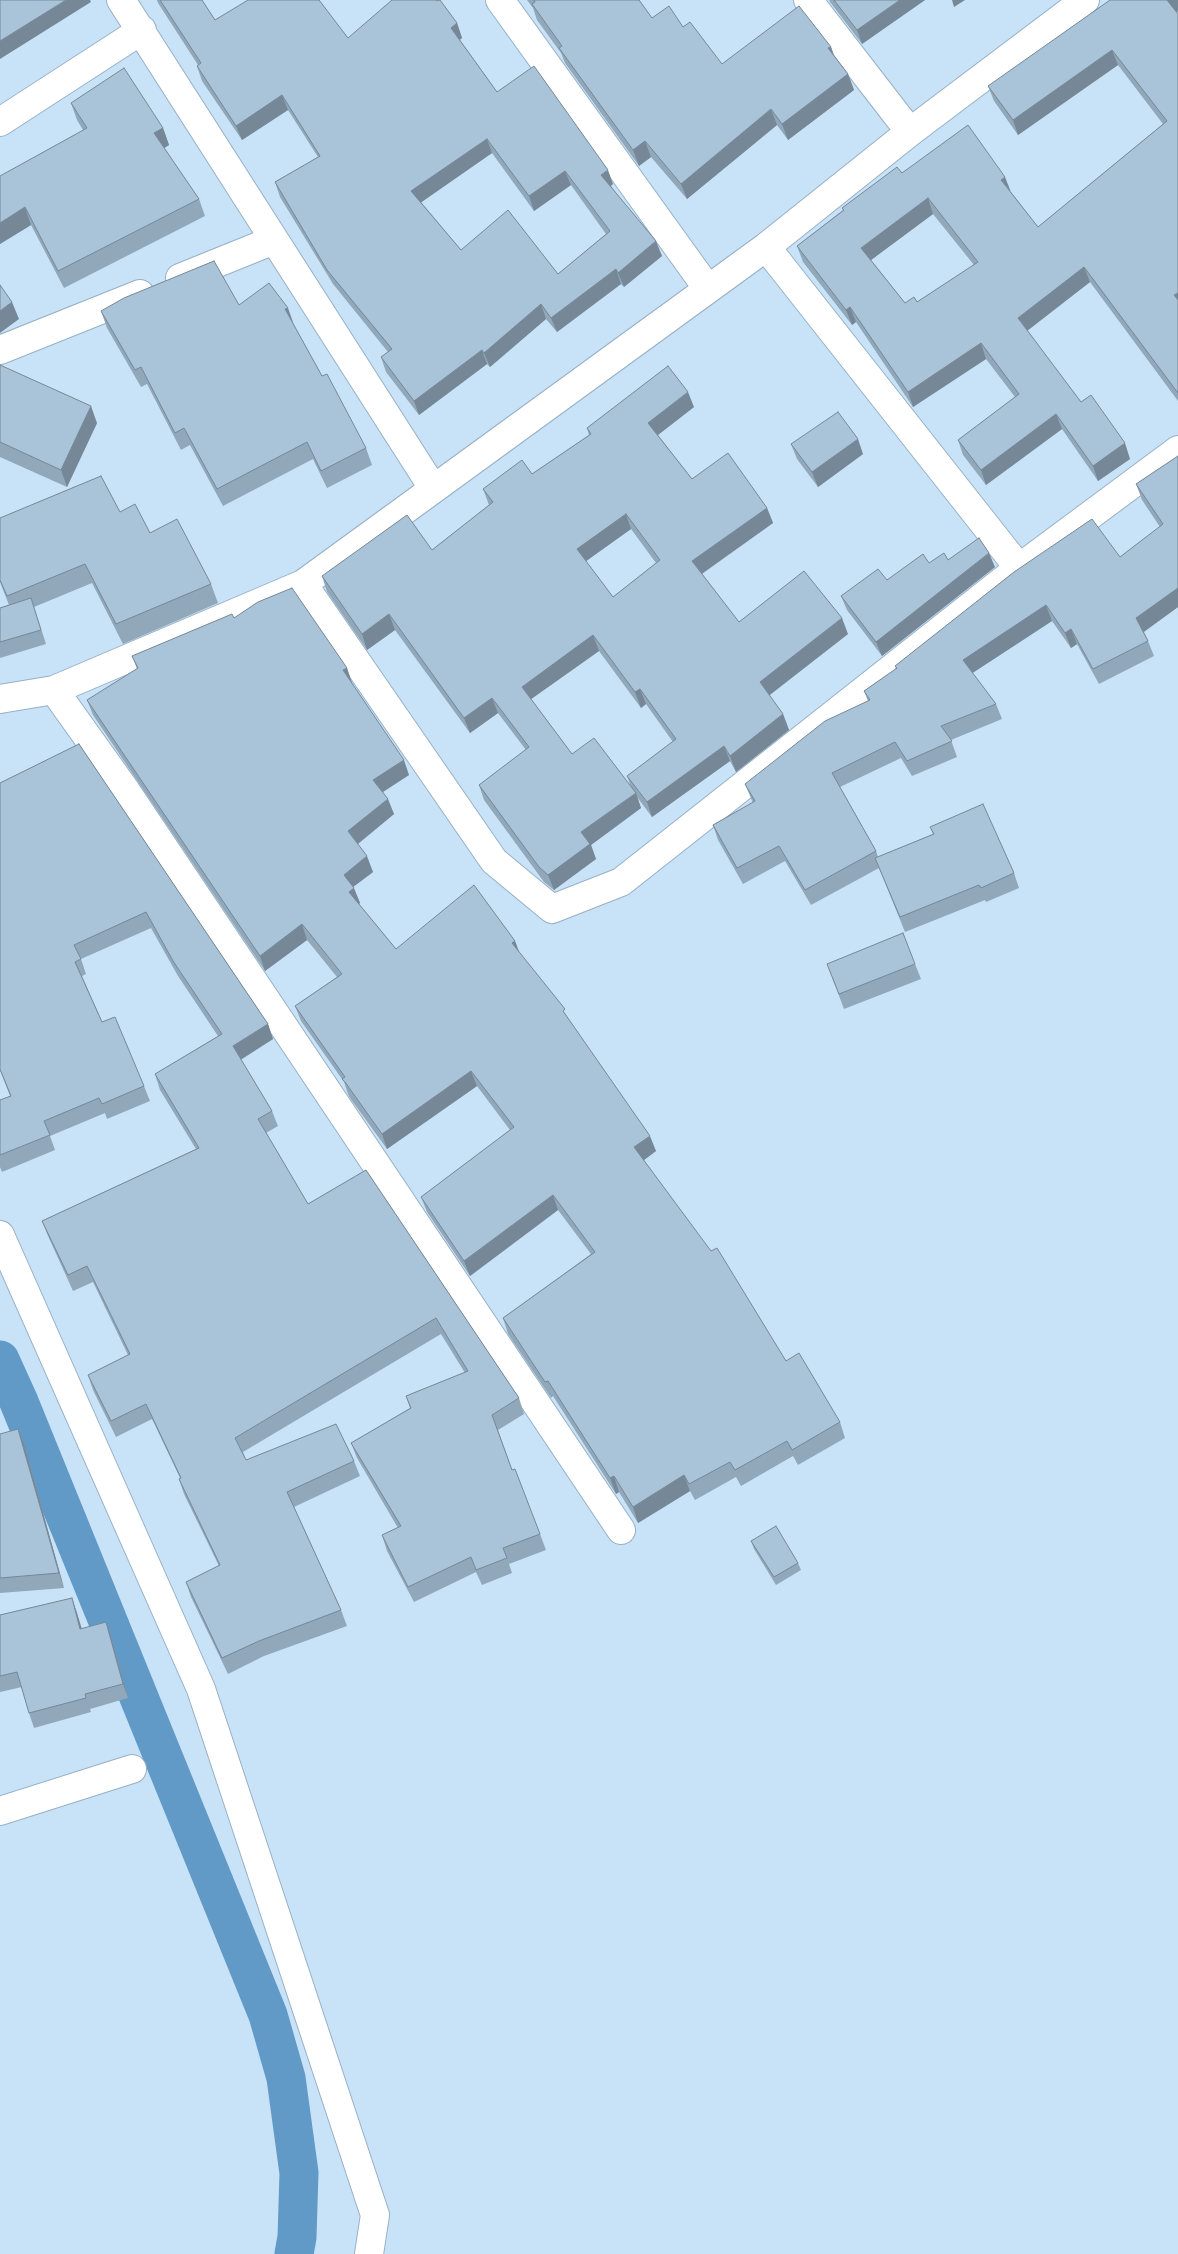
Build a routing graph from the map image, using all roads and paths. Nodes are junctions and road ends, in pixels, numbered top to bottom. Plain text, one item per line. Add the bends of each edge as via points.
1 (121, 0) edge
2 (500, 0) edge
3 (808, 0) edge
4 (1085, 0) edge
5 (142, 30) junction
6 (0, 122) edge
7 (910, 132) junction
8 (274, 240) junction
9 (766, 247) junction
10 (708, 289) junction
11 (0, 350) edge
12 (1178, 450) edge
13 (433, 488) junction
14 (1019, 568) junction
15 (303, 584) junction
16 (54, 690) junction
17 (0, 699) edge
18 (0, 1235) edge
19 (621, 1530) dead end
20 (132, 1769) dead end
21 (0, 1811) edge
22 (370, 2254) edge

1 - 5 street
2 - 10 street
3 - 7 street
4 - 7 street
5 - 6 street
5 - 8 street
7 - 9 street
8 - 11 street
8 - 13 street
9 - 10 street
9 - 14 street
10 - 13 street
12 - 14 street
13 - 15 street
14 - 15 street via 621,882 552,909 494,861
15 - 16 street
16 - 17 street
16 - 19 street via 132,800
18 - 22 street via 201,1688 375,2215
20 - 21 street

